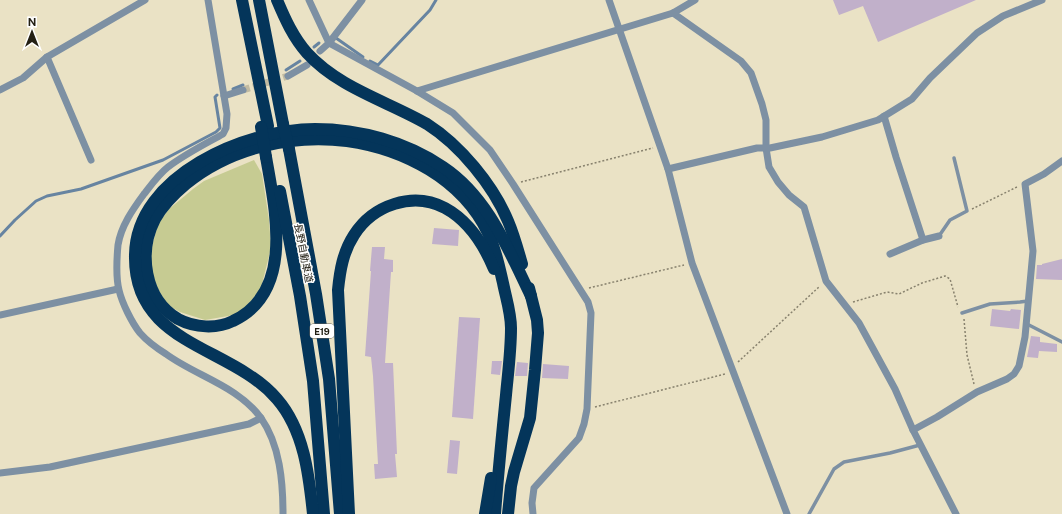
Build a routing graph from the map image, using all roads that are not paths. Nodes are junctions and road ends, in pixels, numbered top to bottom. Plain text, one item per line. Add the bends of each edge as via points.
1 (145, 0) edge
2 (208, 0) edge
3 (241, 0) edge
4 (259, 0) edge
5 (277, 0) edge
6 (308, 0) edge
7 (362, 0) edge
8 (609, 0) edge
9 (695, 0) edge
10 (1042, 0) edge
11 (673, 13) junction
12 (619, 29) junction
13 (328, 43) junction
14 (320, 51) dead end
15 (47, 57) junction
16 (307, 65) dead end
17 (288, 76) tunnel mouth
18 (0, 90) edge
19 (243, 90) tunnel mouth
20 (417, 91) junction
21 (224, 96) junction
22 (884, 116) junction
23 (766, 148) junction
24 (270, 155) junction
25 (954, 158) dead end
26 (91, 160) dead end
27 (1062, 160) edge
28 (668, 169) junction
29 (939, 236) joint
30 (923, 240) junction
31 (890, 254) dead end
32 (118, 289) junction
33 (531, 296) junction
34 (1028, 301) junction
35 (509, 310) junction
36 (962, 313) road end
37 (0, 315) edge
38 (1027, 324) junction
39 (1062, 342) edge
40 (504, 416) junction
41 (261, 418) junction
42 (913, 430) junction
43 (920, 444) junction
44 (0, 473) edge
45 (283, 514) edge
46 (313, 514) edge
47 (324, 514) edge
48 (340, 514) edge
49 (349, 514) edge
50 (485, 514) edge
51 (495, 514) edge
52 (508, 514) edge
53 (533, 514) edge
54 (787, 514) edge
55 (809, 514) edge
56 (956, 514) edge

1 - 15 street
2 - 21 street
3 - 24 highway, 長野自動車道 / E19
4 - 48 highway, 長野自動車道 / E19, bridge via 316,294 329,379
5 - 33 highway via 296,39 322,67 428,125 470,162 493,193 509,222
6 - 13 street
7 - 13 street
8 - 12 street
9 - 11 street
10 - 22 street via 1003,16 977,33 912,99
11 - 12 street
11 - 23 street via 741,61 751,73 766,120
12 - 20 street
12 - 28 street
13 - 14 street
13 - 20 street
15 - 18 street via 23,78
15 - 26 street
16 - 17 street
19 - 21 street
20 - 53 street via 453,113 490,150 588,302 591,313 587,409 584,424 579,438 534,488
21 - 32 street via 227,114 223,134 168,167 144,194 127,219 118,244
22 - 23 street via 822,137
22 - 30 street
23 - 28 street
23 - 42 street via 769,167 778,182 804,207 826,281 858,323 895,388
24 - 35 highway via 277,238 274,267 266,288 250,310 229,323 220,326 200,326 179,320 155,295 147,273 148,239 156,216 163,206 187,183 237,154 278,143 317,139 358,143 394,152 425,167 453,187 466,199 490,236
24 - 47 highway, 長野自動車道 / E19 via 300,296 314,381
25 - 29 lane via 967,211 950,220
27 - 34 street via 1025,184 1033,251
28 - 54 street via 692,263
29 - 30 street
30 - 31 street
32 - 37 street
32 - 41 street via 126,310 140,333 166,355 250,405
33 - 46 highway via 498,229 471,191 431,159 378,137 315,129 277,133 217,153 198,163 169,185 148,211 136,241 135,269 143,297 152,312 179,336 247,372 278,400 290,416 305,457
33 - 52 highway via 538,333 531,404 527,430 511,486
34 - 36 lane via 990,304
34 - 38 street
35 - 40 highway via 511,330
35 - 49 highway via 497,274 483,246 466,225 445,208 425,202 405,201 381,209 354,235 342,260 338,290
38 - 39 lane
38 - 42 street via 1021,362 1017,370 1007,379 977,392
40 - 50 highway
40 - 51 highway
41 - 44 street via 249,424 50,467
41 - 45 street via 270,436 280,470
42 - 43 street
43 - 55 lane via 844,462 834,468
43 - 56 street

